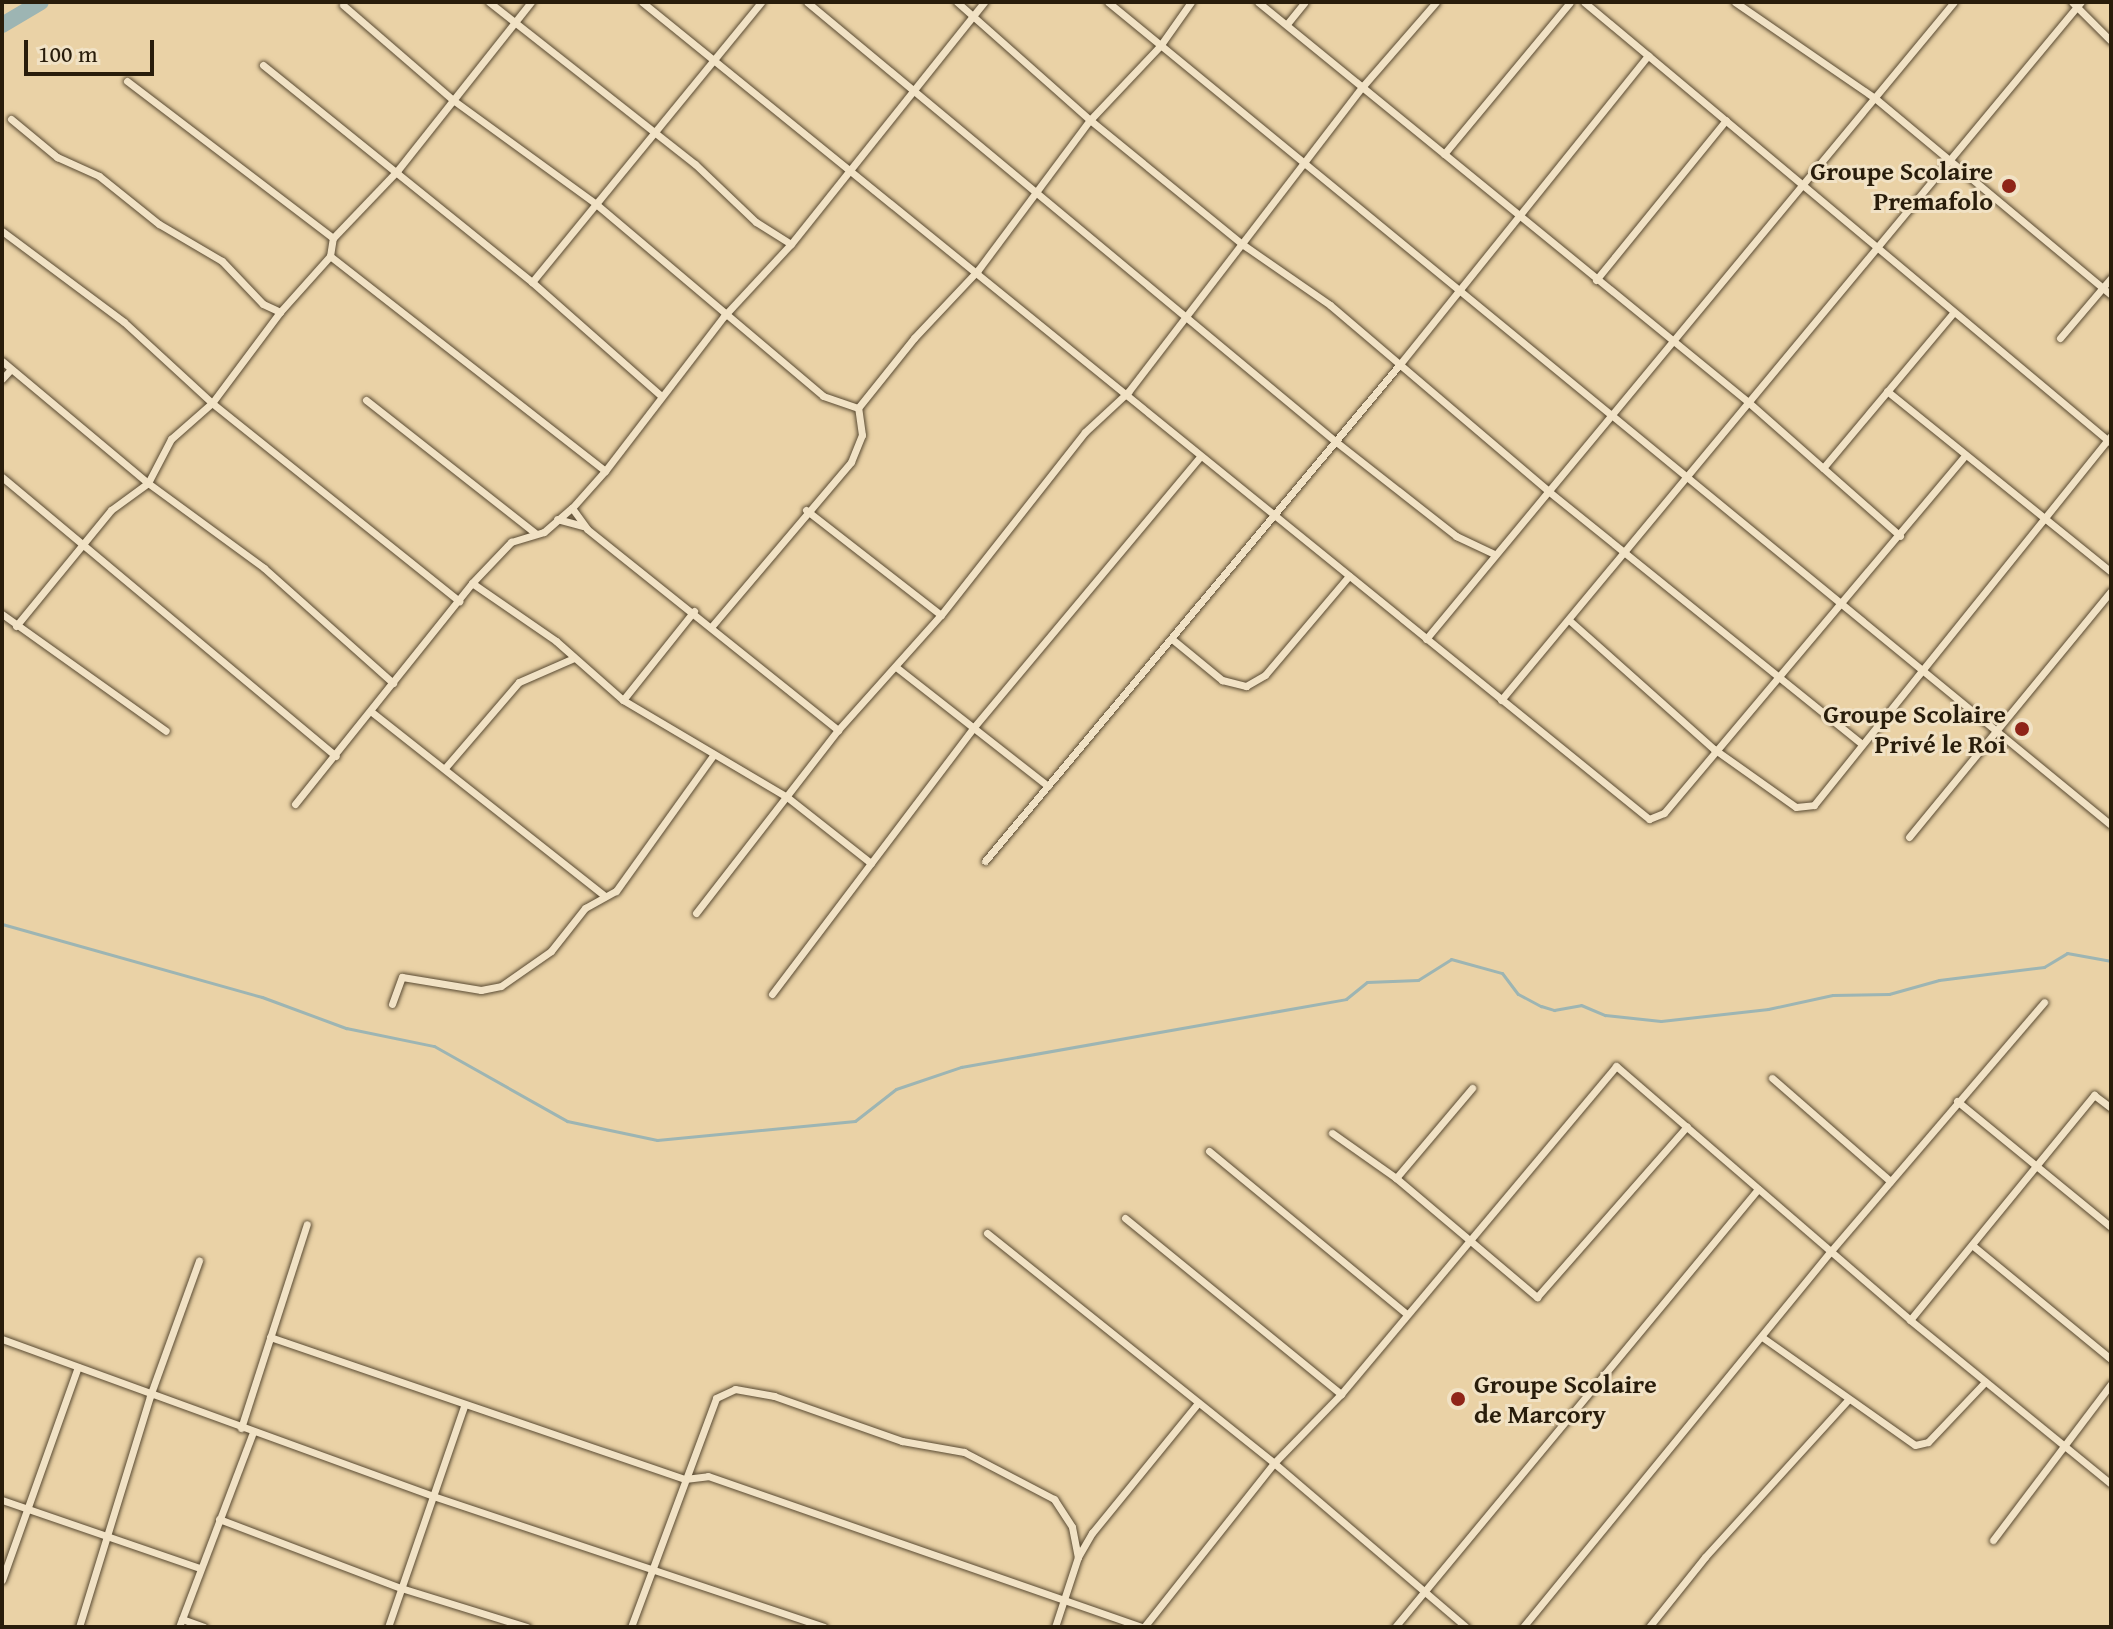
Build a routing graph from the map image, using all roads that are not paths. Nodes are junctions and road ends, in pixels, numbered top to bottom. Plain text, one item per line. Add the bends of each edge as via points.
1 (489, 2) edge
2 (531, 2) edge
3 (642, 2) edge
4 (761, 2) edge
5 (807, 2) edge
6 (957, 2) edge
7 (984, 2) edge
8 (1108, 2) edge
9 (1191, 2) edge
10 (1258, 2) edge
11 (1305, 2) edge
12 (1436, 2) edge
13 (1570, 2) edge
14 (1584, 2) edge
15 (1735, 2) edge
16 (1954, 2) edge
17 (2077, 4) edge
18 (343, 5) dead end
19 (974, 16) junction
20 (517, 23) junction
21 (1287, 24) junction
22 (2111, 41) edge
23 (1160, 46) junction
24 (1648, 55) junction
25 (715, 62) junction
26 (263, 65) dead end
27 (127, 81) dead end
28 (1363, 86) junction
29 (911, 90) junction
30 (1876, 99) junction
31 (453, 100) junction
32 (11, 119) dead end
33 (1090, 120) junction
34 (1726, 120) junction
35 (652, 132) junction
36 (1444, 154) junction
37 (1950, 158) junction
38 (1302, 165) junction
39 (397, 171) junction
40 (848, 174) junction
41 (1801, 185) junction
42 (1037, 196) junction
43 (596, 204) junction
44 (1517, 216) junction
45 (2, 231) edge
46 (333, 238) junction
47 (791, 244) junction
48 (1242, 244) junction
49 (1873, 247) junction
50 (330, 256) junction
51 (978, 270) junction
52 (2111, 278) edge
53 (1596, 280) junction
54 (532, 282) junction
55 (1461, 288) junction
56 (2103, 288) junction
57 (2111, 295) edge
58 (280, 312) junction
59 (1952, 314) junction
60 (724, 316) junction
61 (1186, 318) junction
62 (2060, 338) dead end
63 (1673, 341) junction
64 (2, 361) edge
65 (1400, 364) junction
66 (11, 369) junction
67 (2, 379) edge
68 (1887, 391) junction
69 (1128, 392) junction
70 (660, 395) junction
71 (366, 400) dead end
72 (1747, 401) junction
73 (212, 403) junction
74 (858, 408) junction
75 (1610, 416) junction
76 (2110, 439) edge
77 (1335, 441) junction
78 (1965, 456) junction
79 (1200, 457) junction
80 (1823, 468) junction
81 (605, 471) junction
82 (2, 477) edge
83 (1686, 480) junction
84 (148, 483) junction
85 (1547, 490) junction
86 (572, 508) junction
87 (806, 510) junction
88 (1277, 512) junction
89 (2043, 516) junction
90 (557, 519) junction
91 (584, 526) junction
92 (536, 534) junction
93 (1900, 536) junction
94 (86, 545) junction
95 (1625, 553) junction
96 (1494, 554) junction
97 (2111, 572) edge
98 (1349, 576) junction
99 (472, 583) junction
100 (2111, 591) edge
101 (459, 601) junction
102 (1841, 608) junction
103 (694, 611) junction
104 (2, 614) edge
105 (941, 615) junction
106 (1569, 620) junction
107 (16, 626) junction
108 (712, 626) junction
109 (1172, 639) junction
110 (1426, 639) junction
111 (574, 658) junction
112 (896, 667) junction
113 (1920, 669) junction
114 (1779, 678) junction
115 (393, 683) junction
116 (623, 700) junction
117 (1501, 700) junction
118 (373, 713) junction
119 (974, 727) junction
120 (1995, 729) junction
121 (838, 730) junction
122 (166, 731) dead end
123 (1861, 743) junction
124 (1714, 749) junction
125 (714, 754) junction
126 (336, 756) junction
127 (445, 768) junction
128 (1048, 786) junction
129 (787, 797) junction
130 (295, 804) dead end
131 (2111, 825) edge
132 (1909, 837) dead end
133 (985, 861) dead end
134 (871, 863) junction
135 (605, 896) junction
136 (696, 913) dead end
137 (772, 994) dead end
138 (2044, 1002) dead end
139 (392, 1004) dead end
140 (1772, 1078) dead end
141 (1472, 1088) dead end
142 (1957, 1101) junction
143 (2111, 1108) edge
144 (1687, 1126) junction
145 (1332, 1133) dead end
146 (1209, 1151) dead end
147 (2036, 1165) junction
148 (1396, 1178) junction
149 (1890, 1181) junction
150 (1758, 1189) junction
151 (1125, 1218) dead end
152 (307, 1224) dead end
153 (2110, 1224) edge
154 (987, 1233) dead end
155 (1470, 1242) junction
156 (1972, 1245) junction
157 (1830, 1252) junction
158 (199, 1261) dead end
159 (1407, 1314) junction
160 (1910, 1320) junction
161 (270, 1337) junction
162 (1762, 1337) junction
163 (2, 1339) edge
164 (2111, 1359) edge
165 (78, 1367) junction
166 (1985, 1382) junction
167 (2111, 1384) edge
168 (1341, 1394) junction
169 (150, 1396) junction
170 (1847, 1401) junction
171 (1198, 1403) junction
172 (464, 1406) junction
173 (241, 1428) junction
174 (253, 1432) junction
175 (2063, 1444) junction
176 (1274, 1463) junction
177 (685, 1479) junction
178 (2111, 1484) edge
179 (433, 1496) junction
180 (2, 1500) edge
181 (31, 1510) junction
182 (219, 1519) junction
183 (110, 1537) junction
184 (1993, 1540) dead end
185 (1078, 1557) junction
186 (200, 1568) junction
187 (651, 1572) junction
188 (2, 1580) edge
189 (401, 1588) junction
190 (1422, 1589) junction
191 (1064, 1599) junction
192 (180, 1623) edge
193 (79, 1627) edge
194 (204, 1627) edge
195 (388, 1627) edge
196 (527, 1627) edge
197 (631, 1627) edge
198 (824, 1627) edge
199 (1055, 1627) edge
200 (1143, 1627) edge
201 (1395, 1627) edge
202 (1466, 1627) edge
203 (1523, 1627) edge
204 (1649, 1627) edge

1 - 20 street
2 - 20 street
3 - 25 street
4 - 25 street
5 - 29 street
6 - 19 street
7 - 19 street
8 - 23 street
9 - 23 street
10 - 21 street
11 - 21 street
12 - 28 street
13 - 36 street
14 - 24 street
15 - 30 street
16 - 30 street
17 - 22 street
17 - 37 street
18 - 31 street
19 - 29 street
19 - 33 street
20 - 31 street
20 - 35 street
21 - 28 street
23 - 33 street
23 - 38 street
24 - 34 street
24 - 44 street
25 - 35 street
25 - 40 street
26 - 39 street
27 - 46 street
28 - 36 street
28 - 38 street
29 - 40 street
29 - 42 street
30 - 37 street
30 - 41 street
31 - 39 street
31 - 43 street
32 - 58 street via 57,157 99,176 159,224 222,261 263,304
33 - 42 street
33 - 48 street
34 - 41 street
34 - 53 street
35 - 43 street
35 - 47 street via 756,222
36 - 44 street
37 - 49 street
37 - 56 street
38 - 48 street
38 - 55 street
39 - 46 street
39 - 54 street
40 - 47 street
40 - 51 street
41 - 49 street
41 - 63 street
42 - 51 street
42 - 61 street
43 - 54 street
43 - 60 street
44 - 53 street
44 - 55 street
45 - 73 street via 124,322
46 - 50 street
47 - 60 street
48 - 61 street
48 - 65 street via 1330,305
49 - 59 street
49 - 72 street
50 - 58 street
50 - 81 street
51 - 69 street via 1034,322
51 - 74 street
52 - 56 street
53 - 63 street
54 - 70 street
55 - 65 street
55 - 75 street
56 - 57 street
56 - 62 street
58 - 73 street
59 - 68 street
59 - 76 street
60 - 70 street
60 - 74 street via 823,396
61 - 69 street
61 - 77 street
63 - 72 street
63 - 75 street
64 - 66 street
65 - 77 street
65 - 85 street
66 - 67 street
66 - 84 street
68 - 78 street
68 - 80 street
69 - 79 street
69 - 105 street via 1085,432
70 - 81 street
71 - 92 street
72 - 80 street
72 - 83 street
73 - 84 street via 171,439
73 - 101 street
74 - 87 street via 859,449
75 - 83 street
75 - 85 street
76 - 89 street
77 - 88 street
77 - 96 street via 1456,536
78 - 89 street
78 - 93 street
79 - 88 street
79 - 119 street
80 - 93 street
81 - 86 street
82 - 94 street
83 - 95 street
83 - 102 street
84 - 94 street via 111,510
84 - 115 street via 264,568
85 - 95 street
85 - 96 street
86 - 90 street
86 - 91 street
87 - 105 street
87 - 108 street
88 - 98 street
88 - 109 street
89 - 97 street
89 - 113 street
90 - 91 street
90 - 92 street
91 - 103 street
92 - 99 street via 511,542
93 - 102 street
94 - 107 street
94 - 126 street
95 - 106 street
95 - 114 street
96 - 110 street
98 - 109 street via 1265,675 1246,686 1222,680
98 - 110 street
99 - 101 street
99 - 111 street
100 - 120 street
101 - 115 street
102 - 113 street
102 - 114 street
103 - 108 street
103 - 116 street
104 - 107 street
105 - 112 street
106 - 117 street
106 - 124 street
107 - 122 street
108 - 121 street
109 - 128 street
110 - 117 street
111 - 116 street
111 - 127 street via 519,682
112 - 119 street
112 - 121 street
113 - 120 street
113 - 123 street
114 - 123 street
114 - 124 street
115 - 118 street
116 - 125 street
117 - 124 street via 1649,819 1664,813
118 - 126 street
118 - 127 street
119 - 128 street
119 - 134 street
120 - 131 street
120 - 132 street
121 - 129 street
123 - 124 street via 1814,805 1796,807
125 - 129 street
125 - 135 street via 616,891
126 - 130 street
127 - 135 street
128 - 133 street
129 - 134 street
129 - 136 street
134 - 137 street
135 - 139 street via 585,908 551,951 501,986 468,989 402,977
138 - 142 street
140 - 149 street
141 - 148 street
142 - 147 street
142 - 149 street
143 - 147 street via 2094,1095
144 - 150 street
144 - 155 street via 1537,1297
144 - 155 street via 1616,1066
145 - 148 street
146 - 159 street
147 - 153 street
147 - 156 street
148 - 155 street
149 - 157 street
150 - 157 street
150 - 190 street
151 - 168 street
152 - 161 street
154 - 171 street
155 - 159 street
156 - 160 street
156 - 164 street
157 - 160 street
157 - 162 street
158 - 169 street
159 - 168 street
160 - 166 street
161 - 172 street
161 - 173 street
162 - 170 street
162 - 203 street
163 - 165 street
165 - 169 street
165 - 181 street
166 - 170 street via 1928,1442 1915,1445
166 - 175 street
167 - 175 street
168 - 176 street
169 - 173 street
169 - 183 street
170 - 204 street via 1705,1557
171 - 176 street
171 - 185 street
172 - 177 street
172 - 179 street
173 - 174 street
174 - 179 street
174 - 182 street
175 - 178 street
175 - 184 street
176 - 190 street
176 - 200 street
177 - 185 street via 716,1398 735,1389 774,1396 902,1441 977,1458 1054,1499 1072,1527
177 - 187 street
177 - 191 street via 708,1476
179 - 187 street
179 - 189 street
180 - 181 street
181 - 183 street
181 - 188 street
182 - 186 street
182 - 189 street
183 - 186 street
183 - 193 street
185 - 191 street
186 - 192 street
187 - 197 street
187 - 198 street
189 - 195 street
189 - 196 street
190 - 201 street
190 - 202 street
191 - 199 street
191 - 200 street
192 - 194 street

